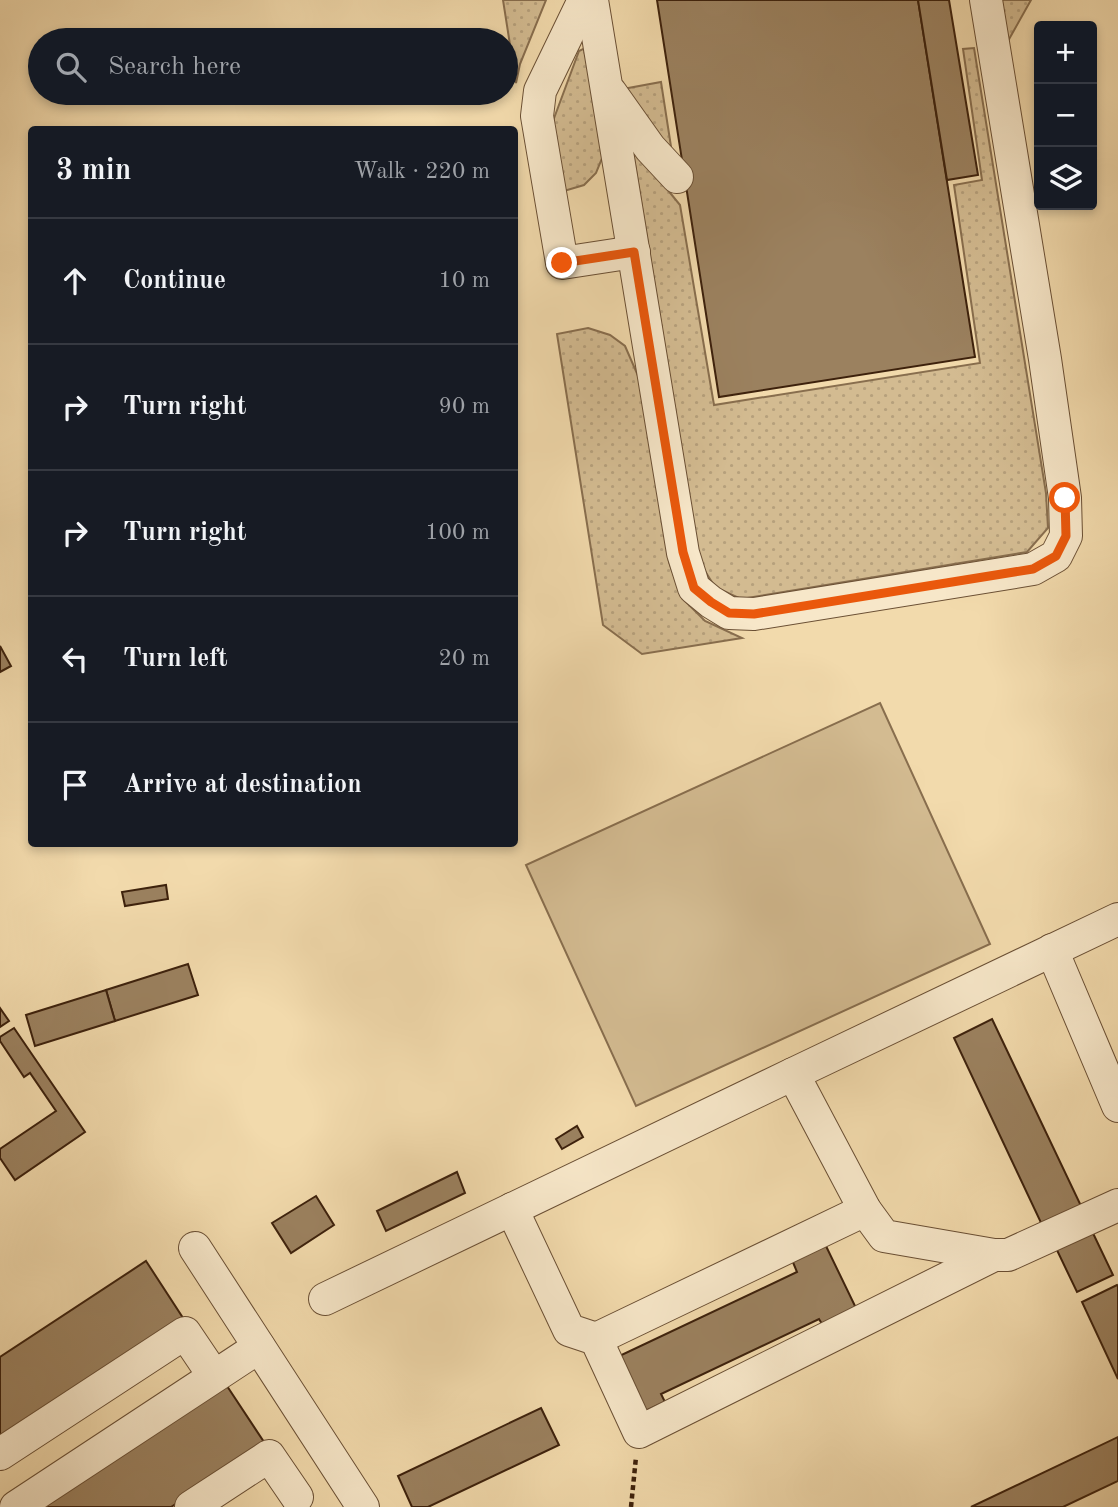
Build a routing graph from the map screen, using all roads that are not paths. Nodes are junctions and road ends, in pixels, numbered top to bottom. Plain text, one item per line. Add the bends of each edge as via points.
1 (584, 0) edge
2 (592, 0) edge
3 (986, 0) edge
4 (606, 86) junction
5 (677, 177) dead end
6 (634, 252) junction
7 (1118, 919) edge
8 (1052, 950) junction
9 (793, 1074) junction
10 (1118, 1106) edge
11 (1118, 1205) edge
12 (512, 1209) junction
13 (865, 1210) junction
14 (195, 1248) dead end
15 (994, 1255) junction
16 (325, 1299) dead end
17 (596, 1339) junction
18 (259, 1347) junction
19 (214, 1376) junction
20 (0, 1454) edge
21 (339, 1470) junction
22 (289, 1502) edge
23 (16, 1507) edge
24 (191, 1507) edge
25 (363, 1507) edge

1 - 6 lane via 540,90 537,116 562,263
2 - 4 lane
3 - 6 lane via 1065,498 1066,536 1056,556 1033,569 754,614 729,613 711,602 694,588 683,552
4 - 5 lane
4 - 6 lane
7 - 8 lane
8 - 9 lane
8 - 10 lane
9 - 12 lane
9 - 13 lane
11 - 15 lane via 1009,1255
12 - 16 lane
12 - 17 lane via 569,1330
13 - 15 lane via 884,1236
13 - 17 lane
14 - 18 lane
15 - 17 lane via 639,1432
18 - 19 lane
18 - 21 lane
19 - 20 lane via 185,1334
19 - 23 lane
21 - 22 lane
21 - 25 lane
22 - 24 lane via 269,1456

